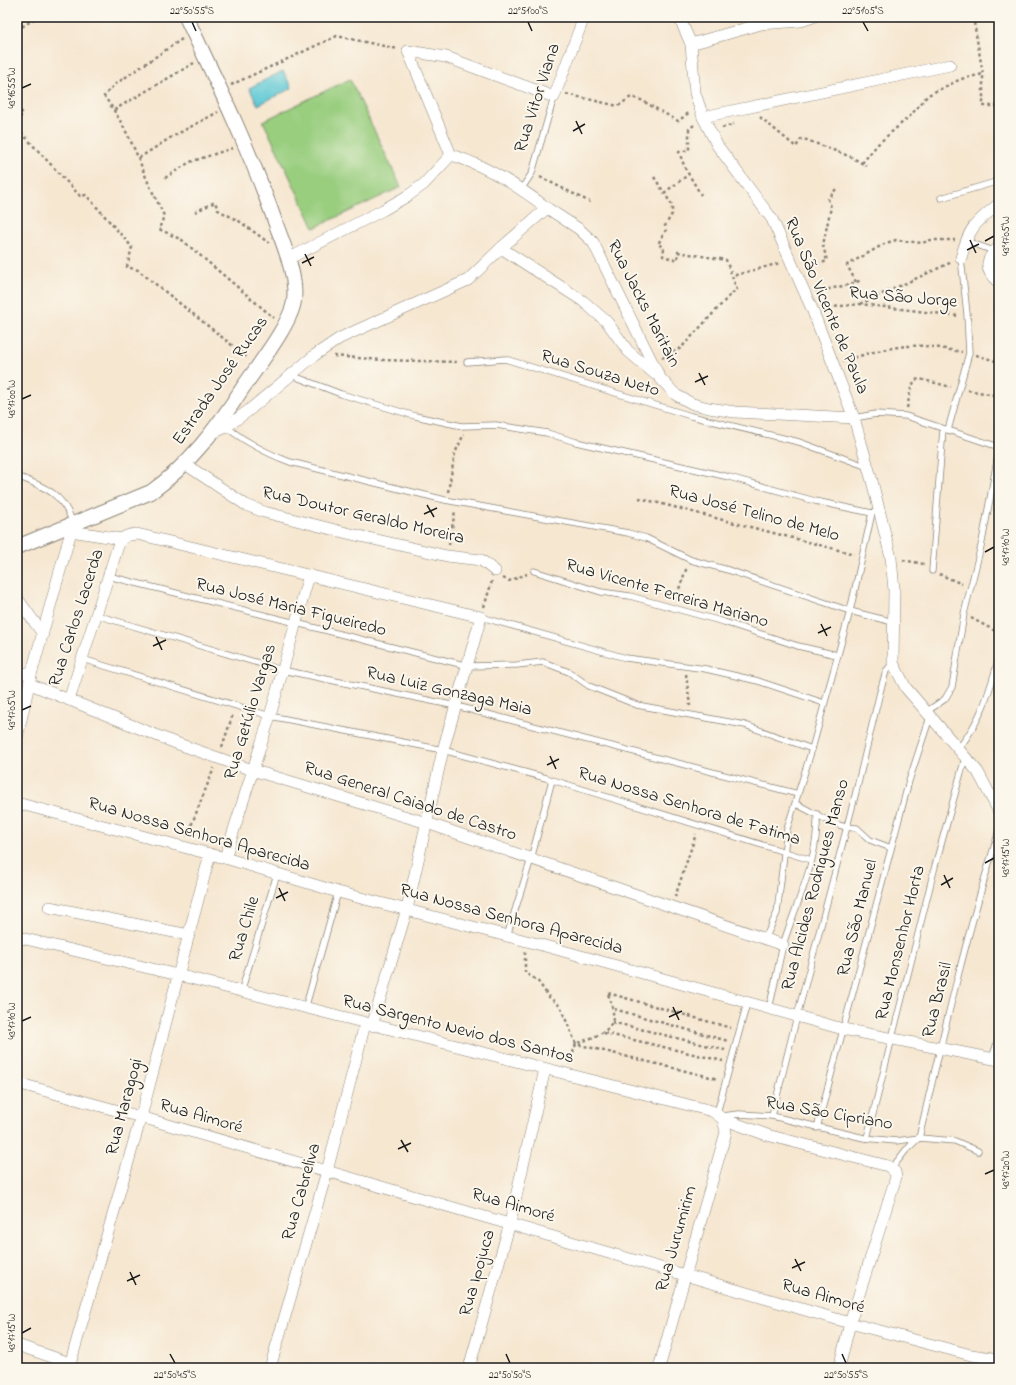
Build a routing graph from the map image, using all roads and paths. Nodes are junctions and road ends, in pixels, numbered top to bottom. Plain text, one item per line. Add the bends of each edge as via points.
1 (33, 17) edge
2 (186, 17) edge
3 (584, 17) edge
4 (679, 17) edge
5 (813, 17) edge
6 (973, 17) edge
7 (17, 30) edge
8 (193, 32) junction
9 (691, 44) junction
10 (408, 51) junction
11 (205, 57) junction
12 (950, 65) dead end
13 (983, 74) junction
14 (220, 90) junction
15 (555, 94) junction
16 (17, 106) edge
17 (698, 106) junction
18 (999, 106) edge
19 (228, 107) junction
20 (114, 110) junction
21 (759, 116) dead end
22 (703, 118) junction
23 (17, 120) edge
24 (738, 123) dead end
25 (17, 128) edge
26 (710, 132) junction
27 (245, 144) junction
28 (451, 155) junction
29 (139, 158) junction
30 (862, 163) junction
31 (867, 166) dead end
32 (532, 173) junction
33 (689, 174) junction
34 (654, 177) dead end
35 (165, 178) dead end
36 (999, 181) edge
37 (522, 188) junction
38 (836, 189) dead end
39 (664, 193) junction
40 (701, 195) dead end
41 (941, 198) dead end
42 (590, 202) dead end
43 (999, 204) edge
44 (547, 208) junction
45 (195, 212) dead end
46 (966, 240) junction
47 (272, 246) dead end
48 (501, 248) junction
49 (997, 249) edge
50 (961, 258) junction
51 (288, 259) junction
52 (783, 262) dead end
53 (797, 273) junction
54 (732, 276) junction
55 (862, 280) dead end
56 (856, 282) junction
57 (999, 283) edge
58 (806, 294) junction
59 (860, 304) junction
60 (812, 309) junction
61 (968, 318) junction
62 (284, 326) junction
63 (969, 353) junction
64 (315, 355) junction
65 (467, 362) joint
66 (999, 362) edge
67 (652, 363) junction
68 (835, 364) junction
69 (258, 365) junction
70 (290, 375) junction
71 (660, 378) junction
72 (959, 388) junction
73 (999, 396) edge
74 (906, 416) junction
75 (854, 418) junction
76 (468, 426) junction
77 (226, 428) junction
78 (945, 429) junction
79 (211, 434) junction
80 (999, 448) edge
81 (184, 464) junction
82 (869, 467) junction
83 (17, 476) edge
84 (639, 498) dead end
85 (447, 500) junction
86 (456, 502) junction
87 (876, 512) junction
88 (72, 528) junction
89 (119, 542) junction
90 (17, 547) edge
91 (447, 556) junction
92 (862, 556) junction
93 (891, 558) junction
94 (691, 560) junction
95 (932, 568) junction
96 (494, 571) junction
97 (534, 571) joint
98 (309, 575) junction
99 (108, 576) junction
100 (970, 588) junction
101 (17, 598) edge
102 (672, 608) junction
103 (850, 611) junction
104 (964, 614) junction
105 (96, 615) junction
106 (481, 617) junction
107 (893, 622) junction
108 (295, 623) junction
109 (999, 633) edge
110 (43, 634) junction
111 (837, 655) junction
112 (999, 658) edge
113 (82, 659) junction
114 (893, 663) junction
115 (468, 666) junction
116 (685, 666) junction
117 (282, 670) junction
118 (17, 671) edge
119 (31, 680) junction
120 (69, 700) junction
121 (824, 703) junction
122 (236, 706) junction
123 (456, 706) junction
124 (691, 715) junction
125 (928, 715) junction
126 (270, 716) junction
127 (17, 738) edge
128 (812, 749) junction
129 (443, 750) junction
130 (962, 752) junction
131 (218, 758) junction
132 (252, 770) junction
133 (552, 780) junction
134 (798, 794) junction
135 (17, 803) edge
136 (796, 804) junction
137 (998, 807) edge
138 (817, 814) junction
139 (427, 823) junction
140 (699, 825) junction
141 (847, 828) junction
142 (999, 831) edge
143 (183, 847) junction
144 (891, 848) junction
145 (783, 852) junction
146 (210, 854) junction
147 (225, 858) junction
148 (531, 859) junction
149 (811, 860) junction
150 (277, 874) junction
151 (338, 892) junction
152 (49, 907) dead end
153 (671, 907) junction
154 (408, 909) junction
155 (189, 935) junction
156 (507, 936) junction
157 (17, 937) edge
158 (765, 939) junction
159 (526, 941) junction
160 (784, 946) junction
161 (178, 976) junction
162 (241, 992) junction
163 (747, 1003) junction
164 (305, 1009) junction
165 (614, 1009) junction
166 (769, 1009) junction
167 (797, 1016) junction
168 (612, 1022) junction
169 (368, 1025) junction
170 (843, 1029) junction
171 (739, 1031) junction
172 (604, 1033) junction
173 (999, 1038) edge
174 (891, 1040) junction
175 (736, 1043) junction
176 (576, 1044) junction
177 (940, 1048) junction
178 (734, 1052) junction
179 (996, 1059) edge
180 (731, 1063) junction
181 (545, 1069) junction
182 (565, 1074) junction
183 (726, 1082) junction
184 (17, 1083) edge
185 (721, 1116) junction
186 (772, 1116) junction
187 (141, 1117) junction
188 (817, 1128) junction
189 (867, 1138) junction
190 (920, 1138) junction
191 (978, 1151) dead end
192 (890, 1167) junction
193 (326, 1171) junction
194 (510, 1223) junction
195 (684, 1275) junction
196 (850, 1323) junction
197 (17, 1345) edge
198 (999, 1359) edge
199 (70, 1365) edge
200 (270, 1368) edge
201 (469, 1368) edge
202 (659, 1368) edge
203 (839, 1368) edge

1 - 7 path via 34,19
2 - 8 street, Estrada José Rucas
3 - 15 street, Rua Vitor Viana
4 - 9 street, Rua São Vicente de Paula
5 - 9 street via 802,21 761,24
6 - 13 path
8 - 11 street, Estrada José Rucas
8 - 20 path via 114,85 104,96
9 - 17 street, Rua São Vicente de Paula
10 - 14 path via 337,36
10 - 15 street via 446,57
10 - 28 street
11 - 14 street, Estrada José Rucas
11 - 20 path
12 - 22 street
13 - 18 path via 983,106
13 - 30 path via 961,79 928,95
14 - 19 street, Estrada José Rucas
15 - 17 path via 618,106 631,97 678,121
15 - 32 lane, Rua Vitor Viana
16 - 23 path via 23,114
17 - 22 street, Rua São Vicente de Paula
19 - 27 street, Estrada José Rucas
19 - 29 path
20 - 29 path
21 - 30 path via 796,147 801,139 806,140 851,156
22 - 26 street, Rua São Vicente de Paula
22 - 33 path via 689,129 689,150 680,152
24 - 26 path
25 - 69 path via 80,196 86,195 132,247 128,267 138,270
26 - 53 street, Rua São Vicente de Paula via 772,220
27 - 35 path via 190,162
27 - 51 street, Estrada José Rucas
28 - 37 street, Rua Jacks Maritain via 468,159
28 - 51 street via 424,184 410,194
29 - 62 path via 164,216 159,229 182,240
30 - 31 path
32 - 37 lane, Rua Vitor Viana
32 - 42 path
33 - 39 path
33 - 40 path
34 - 39 path
36 - 41 lane
37 - 44 street, Rua Jacks Maritain
38 - 53 path via 828,199 831,207 823,245 828,261
39 - 54 path via 672,205 672,214 658,244 664,248 663,256 677,260 678,252 726,260
43 - 46 street via 971,228
44 - 48 street
44 - 67 street, Rua Jacks Maritain via 580,229 592,242
45 - 47 path via 215,202 218,210 239,221
46 - 49 lane
46 - 50 street
46 - 56 path via 932,240 922,243 896,240 886,243 847,265
48 - 64 street via 468,280 340,338
48 - 71 street via 583,301 607,322 628,351
49 - 57 street via 990,257 988,271
50 - 59 path
50 - 61 lane
51 - 62 street, Estrada José Rucas via 294,301
52 - 54 path
53 - 58 street, Rua São Vicente de Paula
54 - 67 path via 737,290 682,348
55 - 56 path
56 - 58 path
58 - 60 street, Rua São Vicente de Paula
59 - 60 path, Rua São Jorge
59 - 61 path, Rua São Jorge
60 - 68 street, Rua São Vicente de Paula
61 - 63 lane
62 - 69 street, Estrada José Rucas
63 - 66 path
63 - 68 path via 924,346 898,347
63 - 72 lane
64 - 65 path
64 - 70 street
65 - 82 lane, Rua Souza Neto via 505,359 691,416 799,442
67 - 71 street, Rua Jacks Maritain
68 - 75 street, Rua São Vicente de Paula
69 - 79 street, Estrada José Rucas
70 - 76 lane via 341,394 415,416
70 - 77 street
71 - 75 street, Rua Jacks Maritain via 676,395 693,404 709,408 735,412
72 - 73 path
72 - 74 path via 915,380
72 - 78 lane
74 - 75 lane via 876,414
74 - 78 lane
75 - 82 street
76 - 85 path via 455,453
76 - 87 lane via 509,427 547,432 576,442 815,501
77 - 79 street
77 - 85 lane via 248,444 290,462
78 - 80 lane
78 - 95 lane
79 - 81 street, Estrada José Rucas
80 - 100 lane via 982,542
81 - 88 street, Estrada José Rucas via 150,492
81 - 91 street, Rua Doutor Geraldo Moreira via 246,505 264,512
82 - 87 street
83 - 88 lane via 52,491 66,508
84 - 92 path, Rua José Telino de Melo
85 - 86 lane
86 - 91 path
86 - 94 lane via 628,533 646,538
87 - 92 lane
87 - 93 street
88 - 89 street
88 - 90 street, Estrada José Rucas
88 - 110 street
89 - 98 street via 127,535 137,534
89 - 99 street, Rua Carlos Lacerda
91 - 96 street, Rua Doutor Geraldo Moreira via 481,560
92 - 103 lane
93 - 95 path
93 - 107 street
94 - 102 path
94 - 103 lane
95 - 100 path
96 - 97 path via 509,581
96 - 106 path
97 - 102 lane, Rua Vicente Ferreira Mariano via 601,592 630,596
98 - 106 street
98 - 108 street, Rua Getúlio Vargas
99 - 105 street, Rua Carlos Lacerda
99 - 108 lane, Rua José Maria Figueiredo
100 - 104 lane
101 - 110 street
102 - 111 lane, Rua Vicente Ferreira Mariano via 798,646
103 - 107 lane
103 - 111 lane
104 - 109 path
104 - 125 lane via 952,687 945,699
105 - 113 street, Rua Carlos Lacerda
105 - 117 lane, Rua Luiz Gonzaga Maia
106 - 115 street, Rua Cabreliva
106 - 116 lane via 626,658
107 - 114 street
108 - 115 lane, Rua José Maria Figueiredo
108 - 117 street, Rua Getúlio Vargas
110 - 119 street
111 - 121 lane
112 - 130 lane via 986,703
113 - 120 street, Rua Carlos Lacerda
113 - 122 lane, Rua Nossa Senhora de Fatima
114 - 125 street via 906,688
114 - 141 lane, Rua Alcides Rodrigues Manso via 886,671 880,692
115 - 123 street, Rua Cabreliva
115 - 124 lane, Rua José Maria Figueiredo via 543,662 554,665 588,686 619,699
116 - 121 lane via 758,681
116 - 124 path
117 - 123 lane, Rua Luiz Gonzaga Maia
117 - 126 street, Rua Getúlio Vargas
118 - 119 street, Rua General Caiado de Castro
119 - 120 street, Rua General Caiado de Castro
119 - 127 street
120 - 131 street, Rua General Caiado de Castro
121 - 128 lane
122 - 126 lane, Rua Nossa Senhora de Fatima
122 - 131 path
123 - 129 street, Rua Cabreliva
123 - 134 lane, Rua Luiz Gonzaga Maia
124 - 128 lane, Rua José Maria Figueiredo via 745,725
125 - 130 street
125 - 144 lane, Rua São Manuel
126 - 129 lane, Rua Nossa Senhora de Fatima
126 - 132 street, Rua Getúlio Vargas
128 - 134 lane
129 - 133 lane, Rua Nossa Senhora de Fatima
129 - 139 street, Rua Cabreliva
130 - 137 street via 978,772
130 - 174 lane, Rua Monsenhor Horta
131 - 132 street, Rua General Caiado de Castro
131 - 143 path
132 - 139 street, Rua General Caiado de Castro
132 - 147 street, Rua Getúlio Vargas
133 - 140 lane, Rua Nossa Senhora de Fatima
133 - 148 lane
134 - 136 lane
135 - 143 street, Rua Nossa Senhora Aparecida
136 - 138 lane
136 - 145 lane via 787,829
138 - 141 lane via 831,823
138 - 149 lane
139 - 148 street, Rua General Caiado de Castro
139 - 154 street, Rua Cabreliva
140 - 145 lane, Rua Nossa Senhora de Fatima
140 - 153 path
141 - 144 lane via 857,828 870,840
141 - 167 lane, Rua Alcides Rodrigues Manso
142 - 177 lane, Rua Brasil via 978,897
143 - 146 street, Rua Nossa Senhora Aparecida
144 - 170 lane, Rua São Manuel
145 - 149 lane, Rua Nossa Senhora de Fatima
145 - 158 lane via 777,913
146 - 147 street, Rua Nossa Senhora Aparecida
146 - 155 street, Rua Maragogi
147 - 150 street, Rua Nossa Senhora Aparecida
148 - 153 street, Rua General Caiado de Castro
148 - 156 lane
149 - 160 lane
150 - 151 street, Rua Nossa Senhora Aparecida
150 - 162 lane, Rua Chile
151 - 154 street, Rua Nossa Senhora Aparecida
151 - 164 lane
152 - 155 street
153 - 158 street, Rua General Caiado de Castro
154 - 156 street, Rua Nossa Senhora Aparecida
154 - 169 street, Rua Cabreliva
155 - 161 street, Rua Maragogi
156 - 159 street, Rua Nossa Senhora Aparecida
157 - 161 street, Rua Sargento Nevio dos Santos
158 - 160 street, Rua General Caiado de Castro
159 - 163 street, Rua Nossa Senhora Aparecida
159 - 176 path via 525,973 537,980 549,997 560,1006
160 - 166 lane
161 - 162 street, Rua Sargento Nevio dos Santos
161 - 187 street, Rua Maragogi
162 - 164 street, Rua Sargento Nevio dos Santos
163 - 166 street, Rua Nossa Senhora Aparecida
163 - 171 lane
164 - 169 street, Rua Sargento Nevio dos Santos
165 - 168 path
165 - 171 path via 608,993
165 - 175 path
166 - 167 street, Rua Nossa Senhora Aparecida
167 - 170 street, Rua Nossa Senhora Aparecida
167 - 186 lane, Rua Alcides Rodrigues Manso
168 - 172 path
168 - 178 path
169 - 181 street, Rua Sargento Nevio dos Santos
169 - 193 street, Rua Cabreliva
170 - 174 street, Rua Nossa Senhora Aparecida
170 - 188 lane, Rua São Manuel
171 - 175 lane
172 - 176 path
172 - 180 path
173 - 179 lane
174 - 177 street, Rua Nossa Senhora Aparecida
174 - 189 lane, Rua Monsenhor Horta
175 - 178 lane
176 - 182 path
176 - 183 path
177 - 179 street, Rua Nossa Senhora Aparecida
177 - 190 lane, Rua Brasil
178 - 180 lane
180 - 183 lane
181 - 182 street, Rua Sargento Nevio dos Santos
181 - 194 street, Rua Ipojuca
182 - 185 street, Rua Sargento Nevio dos Santos
183 - 185 lane
184 - 187 street, Rua Aimoré
185 - 186 lane, Rua São Cipriano
185 - 192 street, Rua Sargento Nevio dos Santos via 767,1134
185 - 195 street, Rua Jurumirim via 726,1132
186 - 188 lane, Rua São Cipriano
187 - 193 street, Rua Aimoré
187 - 199 street, Rua Maragogi
188 - 189 lane, Rua São Cipriano
189 - 190 lane, Rua São Cipriano via 896,1141
190 - 191 lane, Rua São Cipriano via 955,1141
190 - 192 lane
192 - 196 street via 896,1177
193 - 194 street, Rua Aimoré
193 - 200 street, Rua Cabreliva
194 - 195 street, Rua Aimoré
194 - 201 street, Rua Ipojuca
195 - 196 street, Rua Aimoré
195 - 202 street, Rua Jurumirim
196 - 198 street, Rua Aimoré via 971,1356
196 - 203 street
197 - 199 street

